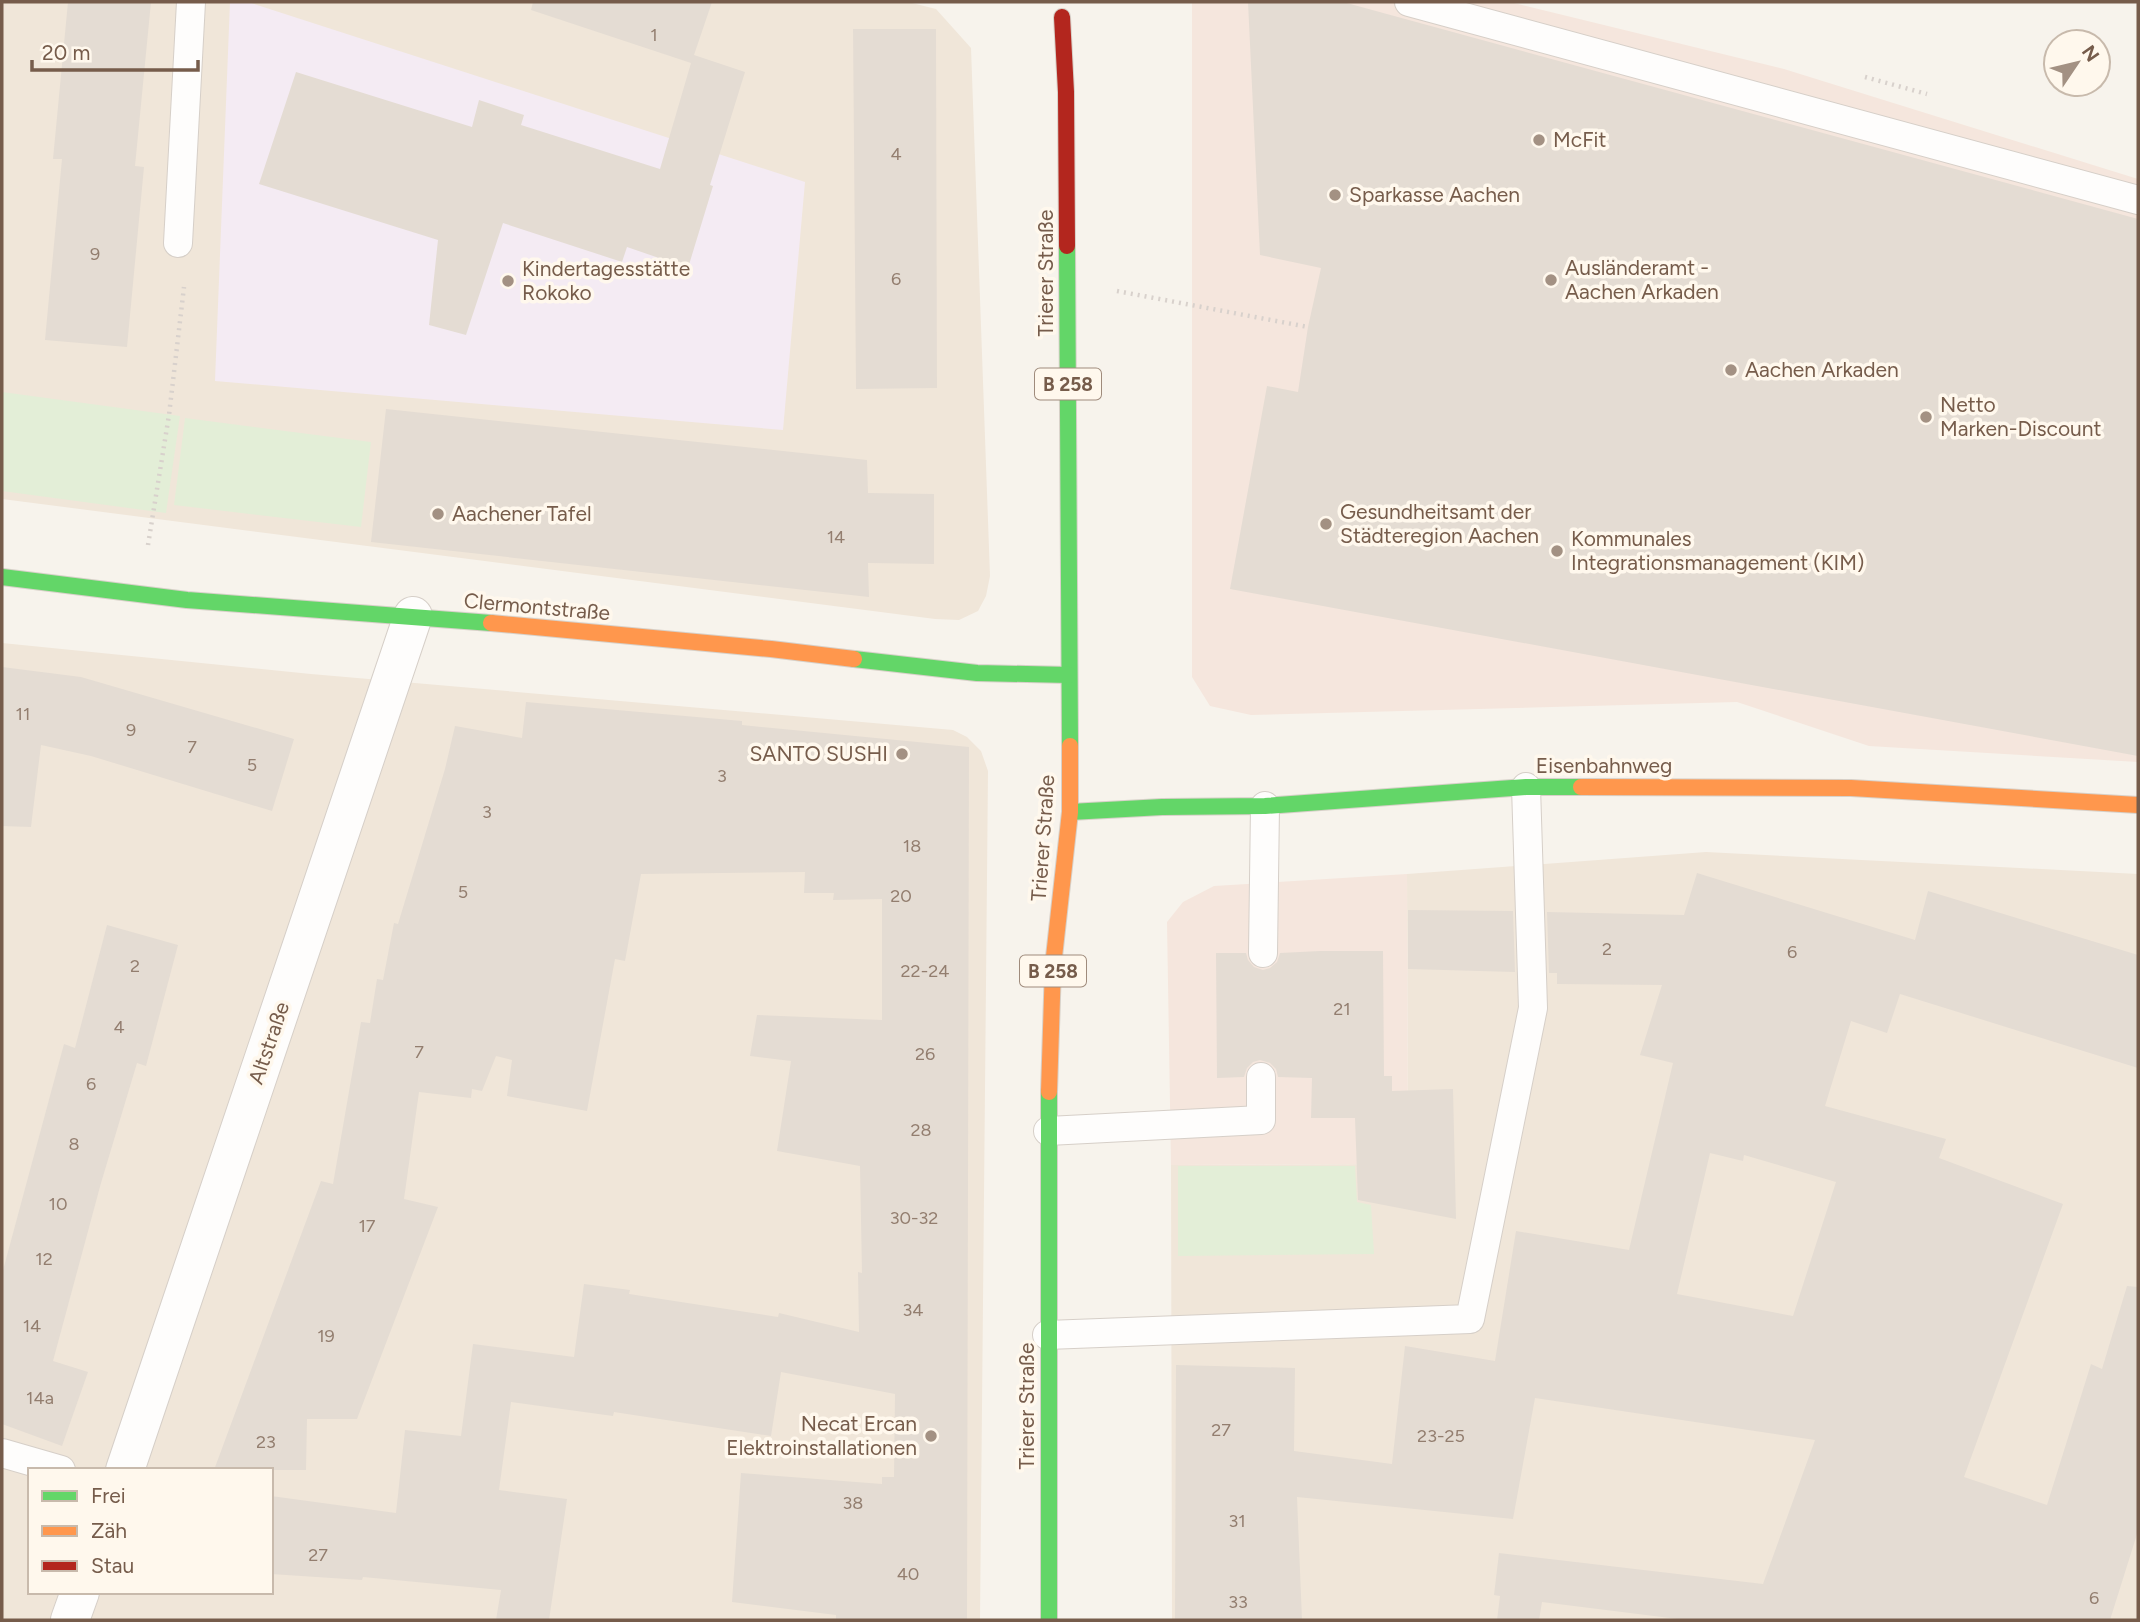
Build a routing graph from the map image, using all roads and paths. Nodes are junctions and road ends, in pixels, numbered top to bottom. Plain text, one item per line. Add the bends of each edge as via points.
1 (191, 2) edge
2 (1051, 2) edge
3 (1073, 2) edge
4 (1409, 2) edge
5 (1062, 17) junction
6 (2138, 200) edge
7 (178, 243) dead end
8 (1066, 282) junction
9 (182, 303) dead end
10 (1308, 327) dead end
11 (154, 511) dead end
12 (2, 577) edge
13 (413, 616) junction
14 (1069, 675) junction
15 (1526, 787) junction
16 (2138, 805) edge
17 (1265, 806) junction
18 (1070, 812) junction
19 (1263, 953) dead end
20 (1261, 1077) dead end
21 (1048, 1131) junction
22 (1047, 1335) junction
23 (2, 1453) edge
24 (54, 1468) edge
25 (126, 1468) edge
26 (79, 1594) edge
27 (70, 1620) edge
28 (1049, 1620) edge

1 - 7 lane
2 - 5 street
3 - 5 street
4 - 6 lane
5 - 8 street, Trierer Straße / B 258
8 - 10 path
8 - 14 street, Trierer Straße / B 258
9 - 11 path
12 - 13 street, Clermontstraße via 187,600
13 - 14 street, Clermontstraße via 977,673
13 - 25 street, Altstraße
14 - 18 street, Trierer Straße / B 258
15 - 16 street, Eisenbahnweg via 1851,788
15 - 17 street, Eisenbahnweg
15 - 22 lane via 1533,1008 1470,1318
17 - 18 street, Eisenbahnweg
17 - 19 lane
18 - 21 street, Trierer Straße / B 258 via 1054,966
20 - 21 lane via 1261,1120
21 - 22 street, Trierer Straße / B 258
22 - 28 street, Trierer Straße / B 258
23 - 24 lane
26 - 27 street

